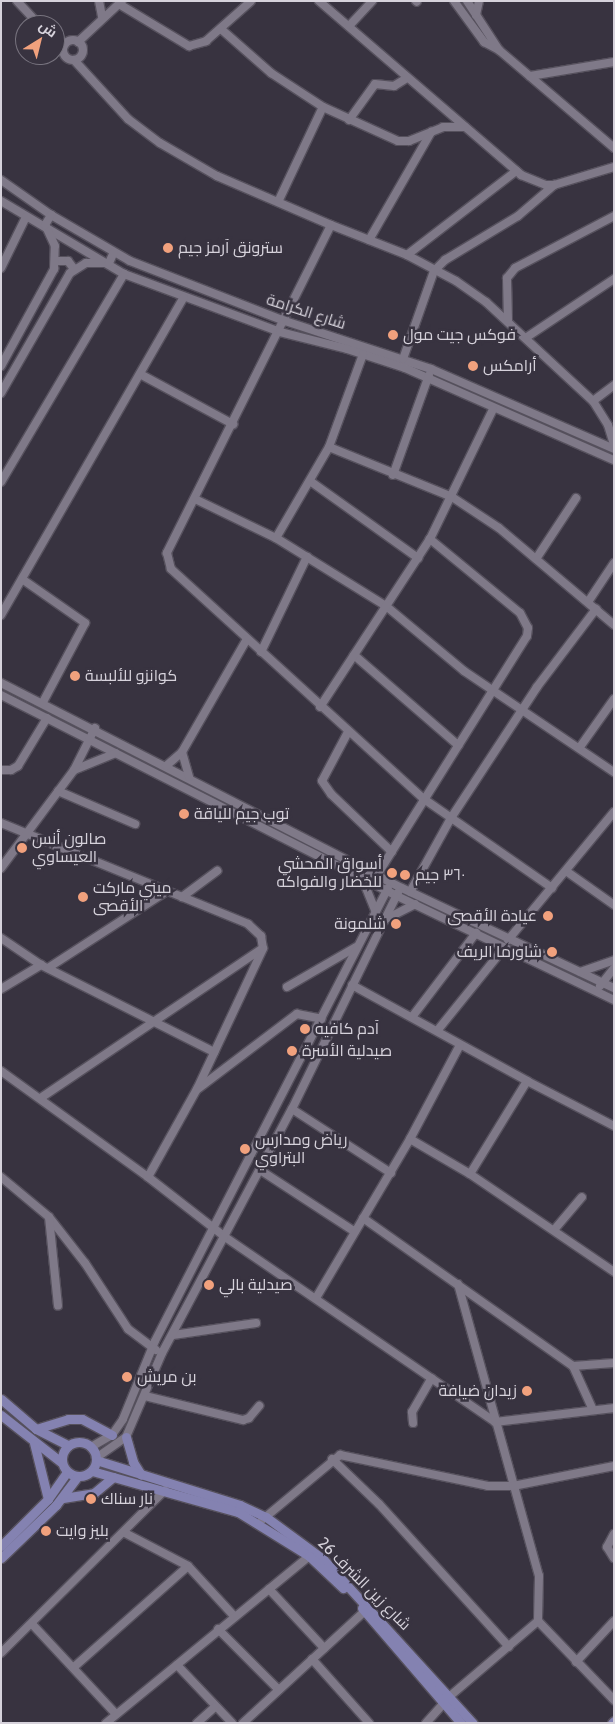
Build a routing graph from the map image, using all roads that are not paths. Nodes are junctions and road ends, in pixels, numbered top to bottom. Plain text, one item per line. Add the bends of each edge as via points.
1 (17, 1) edge
2 (99, 1) edge
3 (250, 1) edge
4 (320, 1) edge
5 (372, 1) edge
6 (454, 1) edge
7 (467, 1) edge
8 (479, 1) edge
9 (120, 2) edge
10 (30, 15) edge
11 (476, 15) junction
12 (102, 16) junction
13 (348, 26) junction
14 (221, 29) junction
15 (78, 42) junction
16 (65, 48) edge
17 (499, 50) junction
18 (65, 51) edge
19 (77, 58) junction
20 (614, 62) edge
21 (530, 76) junction
22 (407, 78) junction
23 (323, 107) junction
24 (446, 112) junction
25 (349, 120) junction
26 (443, 127) junction
27 (466, 127) junction
28 (431, 132) junction
29 (614, 148) edge
30 (614, 167) edge
31 (516, 171) junction
32 (1, 180) edge
33 (554, 185) junction
34 (1, 201) edge
35 (278, 202) junction
36 (51, 215) junction
37 (614, 216) edge
38 (26, 217) junction
39 (331, 225) junction
40 (48, 231) junction
41 (369, 240) junction
42 (114, 252) junction
43 (407, 256) junction
44 (56, 261) junction
45 (103, 263) junction
46 (1, 268) edge
47 (74, 269) junction
48 (434, 271) junction
49 (124, 274) junction
50 (614, 279) edge
51 (183, 298) junction
52 (508, 320) junction
53 (285, 321) junction
54 (280, 332) junction
55 (527, 337) junction
56 (363, 354) junction
57 (403, 359) junction
58 (1, 366) edge
59 (431, 369) junction
60 (140, 374) junction
61 (428, 379) junction
62 (614, 385) edge
63 (1, 393) edge
64 (593, 401) junction
65 (493, 409) junction
66 (233, 424) junction
67 (329, 447) junction
68 (614, 447) edge
69 (614, 454) edge
70 (613, 460) edge
71 (393, 475) junction
72 (310, 481) junction
73 (1, 482) edge
74 (452, 497) junction
75 (576, 498) dead end
76 (195, 499) junction
77 (276, 538) junction
78 (430, 539) junction
79 (307, 556) junction
80 (418, 558) junction
81 (536, 559) junction
82 (614, 563) edge
83 (22, 579) junction
84 (588, 602) junction
85 (386, 606) junction
86 (596, 609) junction
87 (1, 615) edge
88 (614, 626) edge
89 (247, 639) junction
90 (261, 652) junction
91 (354, 655) junction
92 (1, 683) edge
93 (492, 690) junction
94 (1, 695) edge
95 (614, 699) edge
96 (43, 702) junction
97 (320, 707) junction
98 (522, 711) junction
99 (47, 718) junction
100 (95, 728) junction
101 (348, 732) junction
102 (89, 739) junction
103 (458, 745) junction
104 (580, 747) junction
105 (116, 752) junction
106 (182, 752) junction
107 (166, 766) junction
108 (1, 770) edge
109 (74, 770) junction
110 (614, 772) edge
111 (189, 777) junction
112 (58, 791) junction
113 (424, 799) junction
114 (614, 812) edge
115 (451, 818) junction
116 (1, 823) edge
117 (135, 824) dead end
118 (30, 833) junction
119 (392, 852) junction
120 (1, 868) edge
121 (218, 871) dead end
122 (566, 871) junction
123 (377, 875) junction
124 (362, 878) junction
125 (392, 882) junction
126 (402, 888) junction
127 (552, 888) junction
128 (167, 891) junction
129 (386, 891) junction
130 (410, 892) junction
131 (397, 896) junction
132 (182, 897) junction
133 (414, 904) junction
134 (614, 905) edge
135 (376, 912) junction
136 (384, 920) junction
137 (476, 934) junction
138 (1, 938) edge
139 (506, 944) junction
140 (357, 946) junction
141 (263, 948) junction
142 (614, 960) edge
143 (44, 966) junction
144 (614, 968) edge
145 (580, 972) junction
146 (603, 983) junction
147 (352, 985) junction
148 (287, 987) dead end
149 (614, 988) edge
150 (1, 989) edge
151 (596, 991) junction
152 (614, 1000) edge
153 (412, 1017) junction
154 (322, 1019) junction
155 (155, 1022) junction
156 (436, 1031) junction
157 (460, 1044) junction
158 (214, 1052) junction
159 (1, 1071) edge
160 (528, 1082) junction
161 (197, 1089) junction
162 (41, 1098) junction
163 (292, 1109) junction
164 (614, 1126) edge
165 (410, 1139) junction
166 (260, 1170) junction
167 (391, 1173) junction
168 (470, 1174) junction
169 (1, 1177) edge
170 (148, 1177) junction
171 (582, 1197) dead end
172 (49, 1218) junction
173 (363, 1218) junction
174 (215, 1229) junction
175 (554, 1230) junction
176 (355, 1232) junction
177 (225, 1238) junction
178 (614, 1272) edge
179 (458, 1284) junction
180 (316, 1298) junction
181 (58, 1306) dead end
182 (256, 1323) dead end
183 (173, 1335) junction
184 (152, 1348) junction
185 (162, 1353) junction
186 (614, 1363) edge
187 (573, 1366) junction
188 (432, 1378) junction
189 (145, 1396) junction
190 (1, 1399) edge
191 (260, 1406) dead end
192 (614, 1408) edge
193 (593, 1410) junction
194 (1, 1415) edge
195 (495, 1422) junction
196 (413, 1423) dead end
197 (36, 1429) junction
198 (112, 1435) junction
199 (126, 1437) junction
200 (34, 1443) junction
201 (68, 1445) junction
202 (91, 1447) junction
203 (96, 1459) junction
204 (332, 1459) junction
205 (61, 1462) junction
206 (614, 1466) edge
207 (92, 1471) junction
208 (66, 1472) junction
209 (141, 1475) junction
210 (77, 1477) junction
211 (113, 1477) junction
212 (513, 1486) junction
213 (165, 1490) junction
214 (63, 1498) junction
215 (48, 1499) junction
216 (263, 1520) junction
217 (125, 1533) junction
218 (614, 1534) edge
219 (1, 1546) edge
220 (309, 1556) junction
221 (1, 1558) edge
222 (614, 1558) edge
223 (188, 1566) junction
224 (269, 1589) junction
225 (367, 1609) junction
226 (234, 1616) junction
227 (538, 1621) junction
228 (614, 1622) edge
229 (32, 1624) junction
230 (218, 1629) junction
231 (509, 1647) junction
232 (324, 1648) junction
233 (1, 1653) edge
234 (312, 1659) junction
235 (576, 1662) junction
236 (177, 1665) junction
237 (74, 1667) junction
238 (279, 1690) junction
239 (450, 1696) junction
240 (614, 1700) edge
241 (444, 1705) junction
242 (215, 1707) junction
243 (116, 1714) junction
244 (106, 1723) edge
245 (197, 1723) edge
246 (232, 1723) edge
247 (243, 1723) edge
248 (370, 1723) edge
249 (426, 1723) edge
250 (461, 1723) edge
251 (473, 1723) edge

1 - 10 street
2 - 12 street
3 - 14 street
4 - 13 street
5 - 13 street
6 - 17 street via 484,42
7 - 11 street
8 - 11 street
9 - 12 street
9 - 14 street via 189,46 199,46
11 - 17 street
12 - 15 street
13 - 22 street
14 - 23 street via 271,74
15 - 16 street
15 - 19 street via 83,49
17 - 21 street
18 - 19 street via 67,58
19 - 35 street via 141,130 196,166
20 - 21 street
21 - 29 street
22 - 24 street
22 - 25 street via 394,86 375,84
23 - 25 street
23 - 35 street
24 - 26 street
24 - 27 street
25 - 28 street via 398,141 410,141
26 - 27 street
26 - 28 street
27 - 31 street
28 - 41 street
30 - 33 street
31 - 33 street via 537,182
31 - 43 street
32 - 36 street, شارع الكرامة
33 - 48 street via 518,216 446,260
34 - 38 street, شارع الكرامة
35 - 39 street
36 - 40 street via 45,222
36 - 42 street, شارع الكرامة
37 - 52 street via 515,268 507,278
38 - 40 street, شارع الكرامة
38 - 46 street
39 - 41 street
39 - 53 street
40 - 44 street via 55,246
40 - 45 street, شارع الكرامة
41 - 43 street
42 - 45 street via 111,262
42 - 53 street, شارع الكرامة via 176,280
43 - 48 street
44 - 47 street via 68,262
44 - 58 street via 51,277
45 - 47 street via 86,263
45 - 49 street, شارع الكرامة
47 - 63 street
48 - 52 street via 456,281
48 - 57 street
49 - 51 street, شارع الكرامة
49 - 73 street
50 - 55 street
51 - 54 street, شارع الكرامة
51 - 60 street
52 - 55 street
53 - 54 street
53 - 57 street, شارع الكرامة
54 - 56 street, شارع الكرامة
54 - 66 street
55 - 64 street
56 - 61 street, شارع الكرامة
56 - 67 street
57 - 59 street, شارع الكرامة
59 - 61 street
59 - 68 street, شارع الكرامة
60 - 66 street
60 - 83 street
61 - 65 street, شارع الكرامة
61 - 71 street
62 - 64 street
64 - 68 street via 608,425
65 - 70 street, شارع الكرامة
65 - 74 street
66 - 76 street
67 - 71 street
67 - 72 street
69 - 70 street
71 - 74 street
72 - 77 street
72 - 80 street
74 - 78 street
74 - 81 street via 499,528
75 - 81 street
76 - 77 street
76 - 89 street via 167,552 167,562 181,581
77 - 79 street
78 - 80 street
78 - 93 street via 505,600 527,624 527,636
79 - 85 street
79 - 90 street
80 - 85 street
81 - 84 street
82 - 84 street
83 - 87 street
83 - 96 street via 85,624
84 - 86 street
85 - 91 street
85 - 93 street
86 - 88 street
86 - 98 street via 566,646
89 - 90 street
89 - 106 street
90 - 97 street
91 - 97 street
91 - 103 street
92 - 96 street
93 - 98 street
93 - 103 street
94 - 99 street
95 - 104 street
96 - 100 street
97 - 101 street
98 - 104 street
98 - 115 street
99 - 102 street
99 - 108 street via 18,766
100 - 102 street
100 - 107 street
101 - 113 street
101 - 119 street via 322,781 331,794
102 - 105 street
102 - 109 street
103 - 113 street
104 - 110 street
105 - 109 street
105 - 124 street
106 - 107 street
106 - 111 street
107 - 111 street
109 - 112 street
111 - 123 street
112 - 117 street
112 - 118 street
113 - 115 street
113 - 119 street
114 - 122 street
115 - 127 street
115 - 130 street
116 - 118 street
118 - 120 street
118 - 128 street
119 - 123 street
121 - 132 street
122 - 127 street
122 - 134 street
123 - 125 street
124 - 129 street
124 - 135 street
125 - 126 street
125 - 129 street
126 - 130 street
126 - 131 street
127 - 139 street
128 - 132 street
128 - 143 street
129 - 131 street
129 - 135 street
130 - 139 street
131 - 133 street
131 - 136 street
132 - 141 street via 255,929
133 - 136 street
133 - 137 street
135 - 140 street
136 - 147 street
137 - 139 street
137 - 153 street
138 - 143 street
139 - 145 street
139 - 151 street
139 - 156 street
140 - 148 street
140 - 154 street
141 - 155 street
141 - 158 street
142 - 145 street
143 - 150 street
143 - 155 street
144 - 146 street
145 - 146 street
146 - 149 street
146 - 151 street
147 - 153 street
147 - 163 street
151 - 152 street
153 - 156 street
154 - 161 street via 298,1014
154 - 174 street
155 - 158 street
155 - 162 street
156 - 157 street
157 - 160 street
157 - 165 street
158 - 161 street
159 - 162 street
160 - 164 street
160 - 168 street
161 - 170 street
162 - 170 street
163 - 166 street
163 - 167 street
165 - 167 street
165 - 168 street
166 - 176 street
166 - 177 street
167 - 173 street
168 - 175 street
169 - 172 street
170 - 174 street
171 - 175 street
172 - 181 street
172 - 184 street via 85,1263 128,1329
173 - 176 street
173 - 179 street
174 - 177 street
174 - 184 street
175 - 178 street
176 - 180 street
177 - 180 street
177 - 183 street
179 - 187 street
179 - 195 street
180 - 188 street
182 - 183 street
183 - 185 street
184 - 185 street
184 - 198 street via 123,1419
185 - 189 street
186 - 187 street
187 - 193 street
188 - 195 street
188 - 196 street via 412,1412
189 - 191 street via 242,1420 249,1418
189 - 199 street
190 - 197 main road
192 - 193 street
193 - 195 street
194 - 200 main road
195 - 212 street
197 - 198 main road via 68,1419 82,1419
197 - 201 main road
198 - 202 street
199 - 203 street
199 - 209 main road via 133,1462
200 - 205 main road
200 - 215 main road
201 - 202 main road via 78,1442
201 - 205 main road
202 - 203 main road
203 - 207 main road
203 - 209 main road, شارع زين الشرف 26
204 - 212 street via 344,1455 488,1486
204 - 216 street
204 - 231 street via 379,1504
205 - 208 main road
206 - 212 street
207 - 210 main road
207 - 211 main road, شارع زين الشرف 26
208 - 210 main road
208 - 215 main road
209 - 216 main road, شارع زين الشرف 26 via 240,1505
210 - 214 main road
211 - 213 main road, شارع زين الشرف 26
211 - 214 main road via 94,1493
212 - 227 street via 539,1576
213 - 216 main road, شارع زين الشرف 26
213 - 217 street
214 - 221 main road
215 - 219 main road
216 - 220 main road, شارع زين الشرف 26
216 - 225 main road, شارع زين الشرف 26 via 323,1559
217 - 223 street
217 - 229 street
218 - 222 street via 607,1547
220 - 224 street
220 - 225 main road, شارع زين الشرف 26
223 - 226 street
223 - 237 street
224 - 226 street
224 - 232 street
225 - 232 street
225 - 239 main road, شارع زين الشرف 26
225 - 241 main road, شارع زين الشرف 26
226 - 230 street
227 - 231 street
227 - 235 street
228 - 235 street
229 - 233 street
229 - 237 street
230 - 236 street
230 - 238 street
231 - 239 street
232 - 234 street
234 - 238 street
234 - 248 street
235 - 240 street
236 - 242 street
236 - 243 street
237 - 243 street
238 - 247 street
239 - 241 street
239 - 251 main road, شارع زين الشرف 26
241 - 249 street
241 - 250 main road, شارع زين الشرف 26
242 - 245 street
242 - 246 street
243 - 244 street

